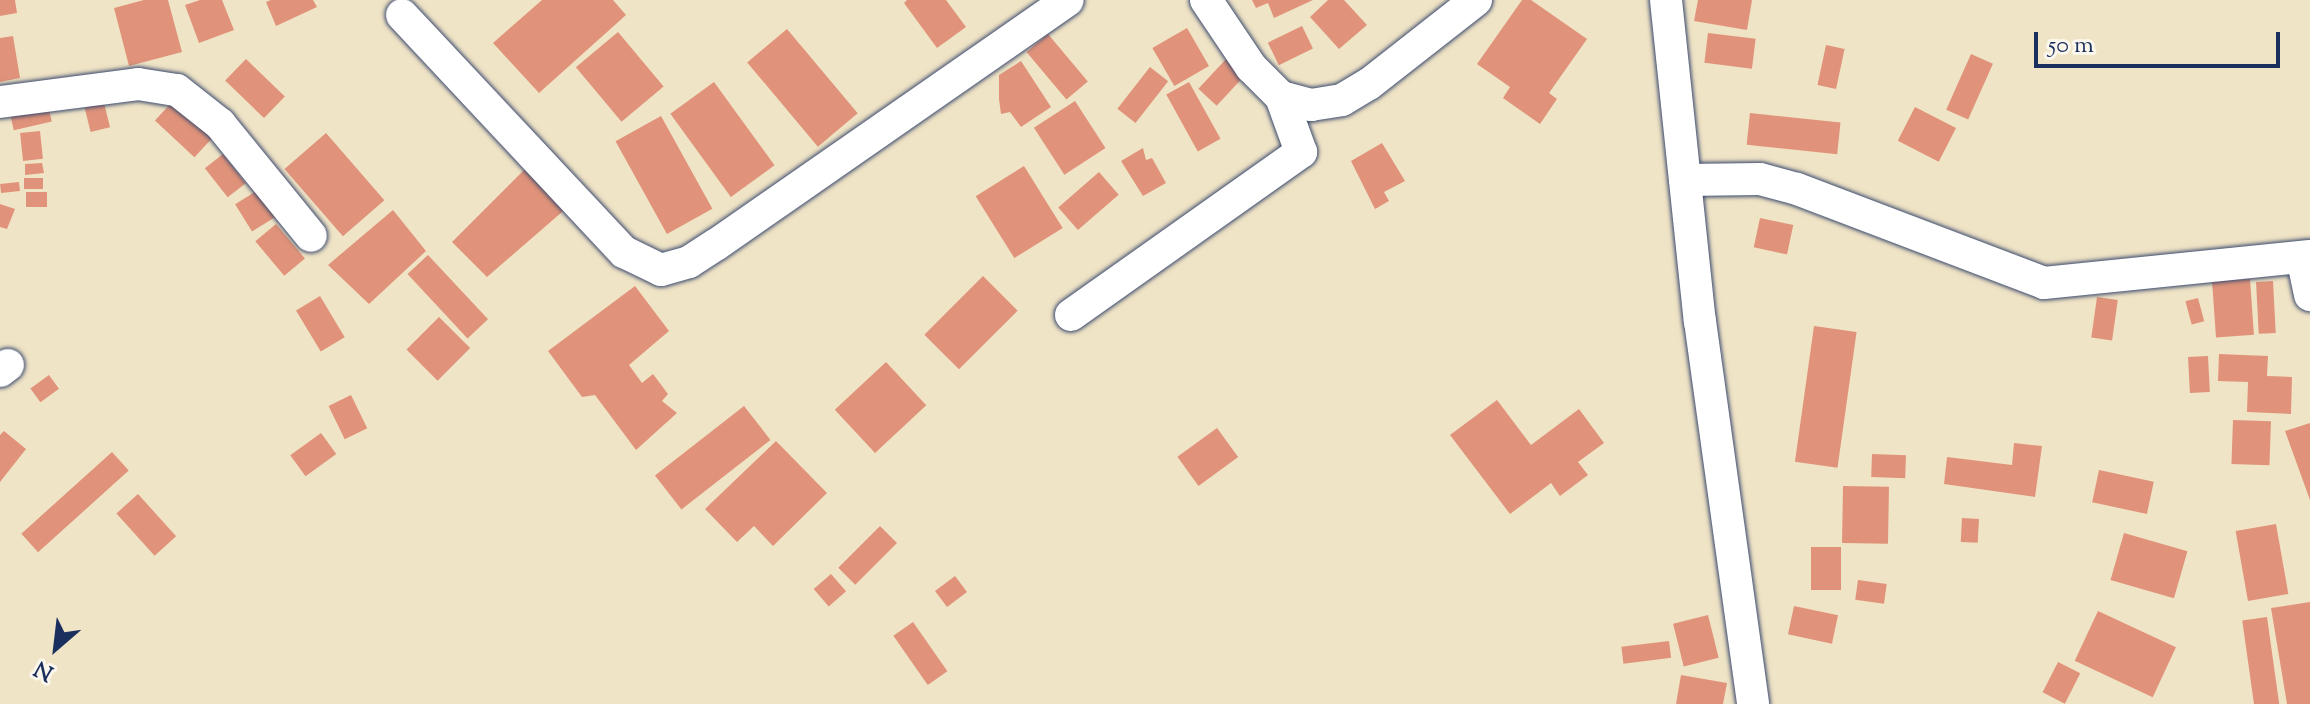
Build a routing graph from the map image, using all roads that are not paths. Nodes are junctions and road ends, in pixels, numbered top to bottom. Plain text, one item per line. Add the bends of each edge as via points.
1 (1068, 0) edge
2 (1206, 0) edge
3 (1476, 0) edge
4 (1666, 0) edge
5 (402, 15) dead end
6 (1281, 97) junction
7 (0, 102) edge
8 (1685, 180) junction
9 (311, 236) dead end
10 (2306, 257) edge
11 (2310, 295) edge
12 (1071, 315) dead end
13 (1753, 704) edge

1 - 5 street via 717,244 689,262 661,270 624,252
2 - 6 street via 1251,67
3 - 6 street via 1342,100 1311,105
4 - 8 street
6 - 12 street via 1301,152
7 - 9 street via 138,84 177,90 220,124
8 - 10 street via 1760,179 1797,189 2044,283
8 - 13 street
10 - 11 street

